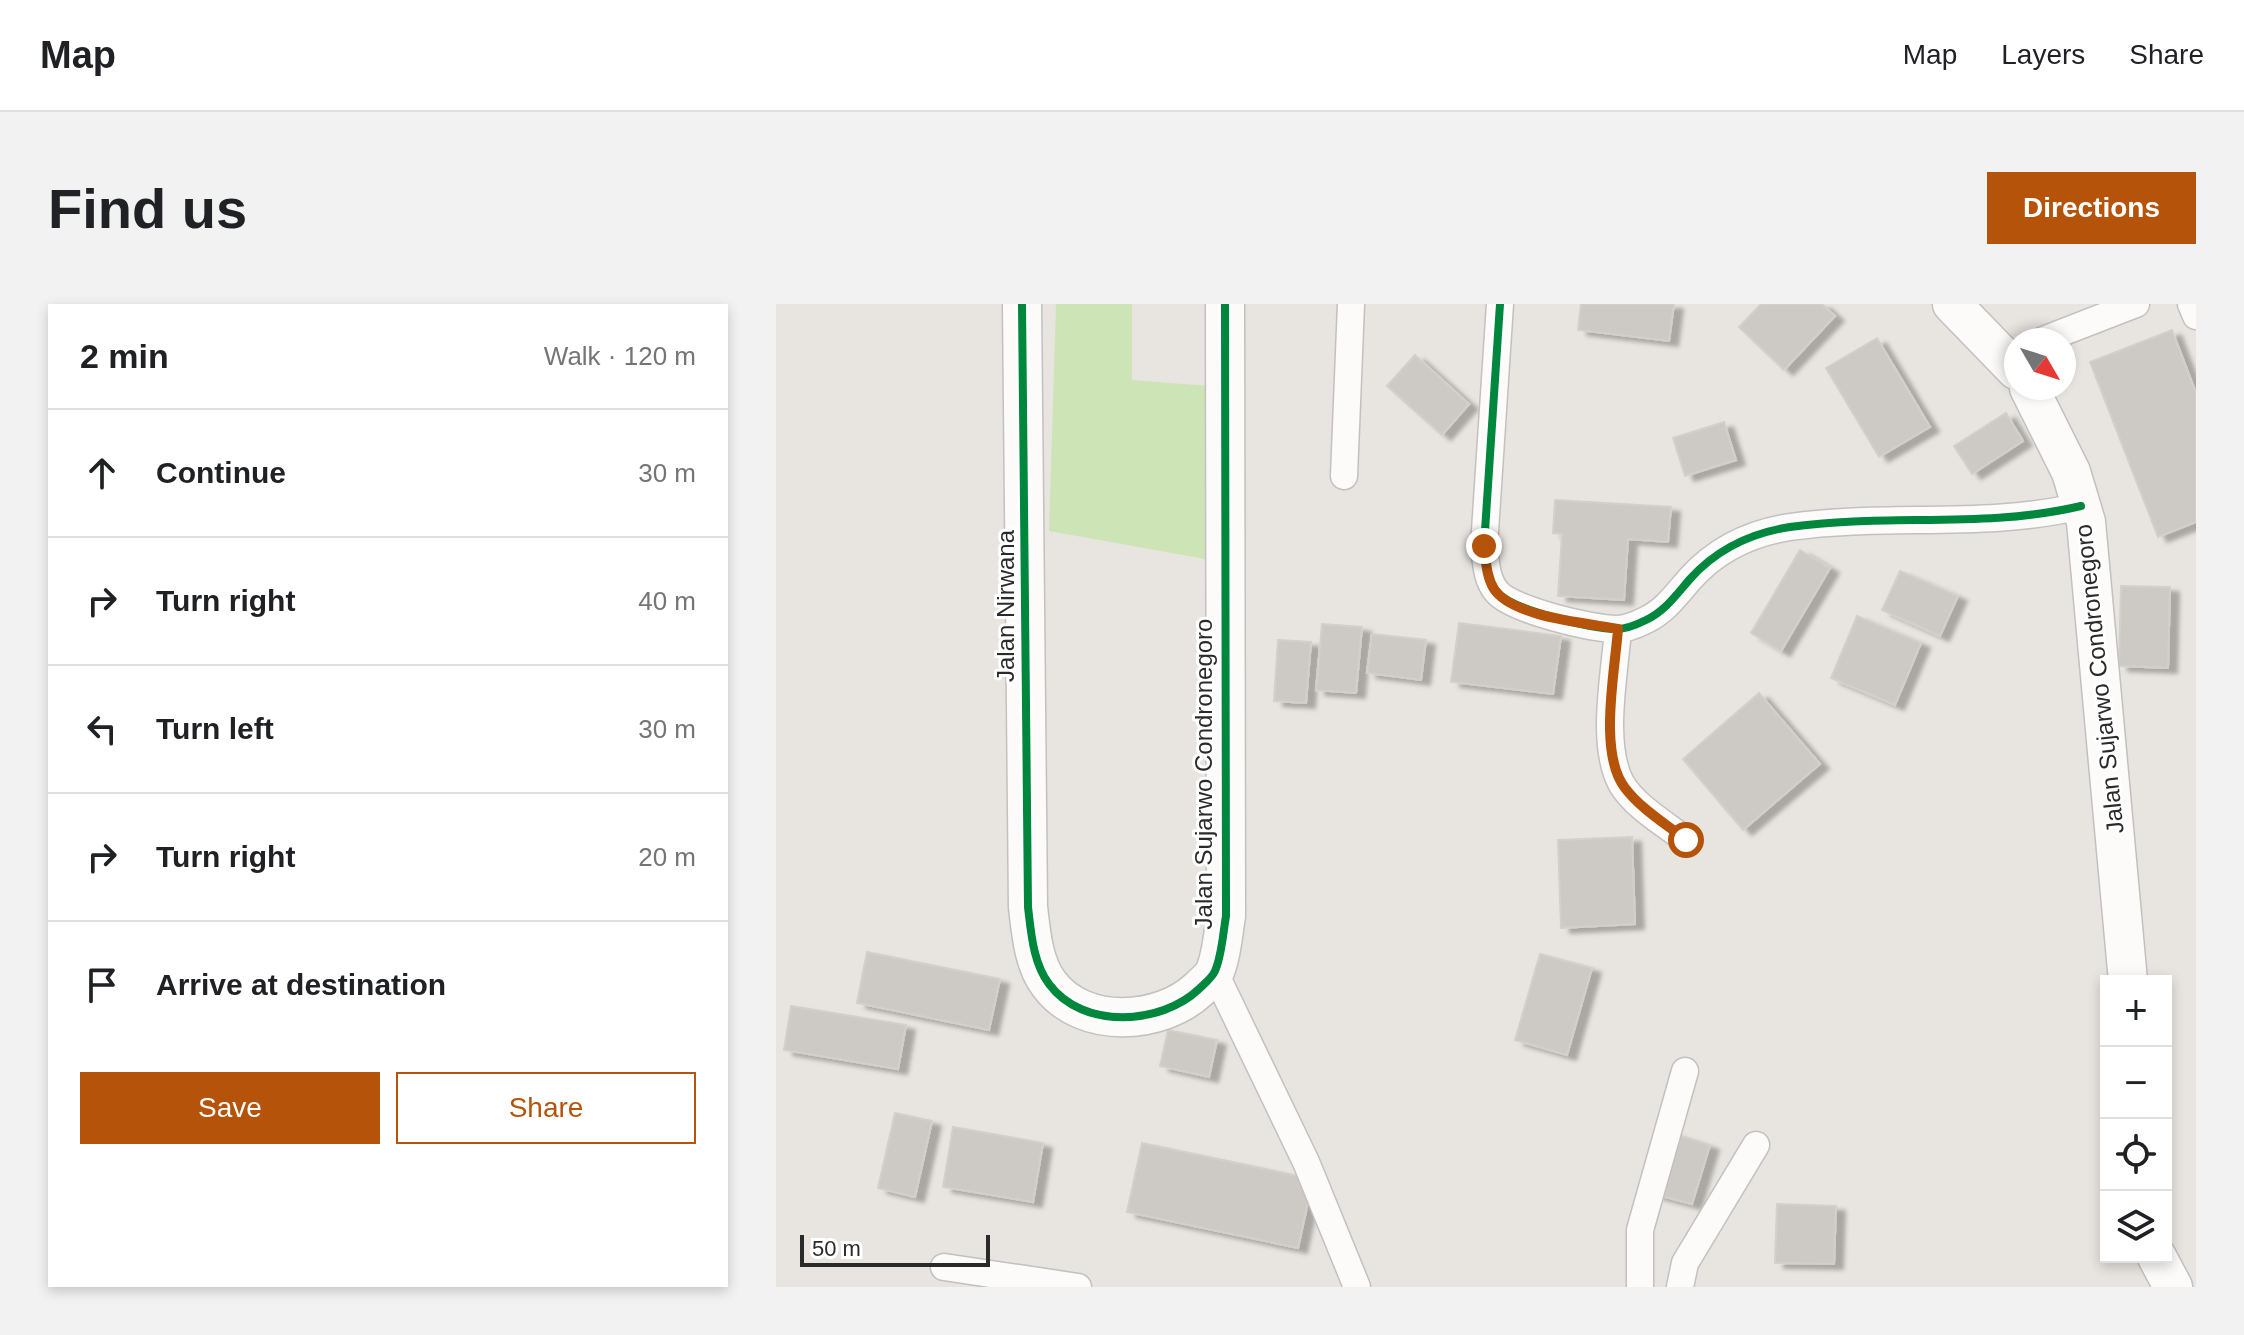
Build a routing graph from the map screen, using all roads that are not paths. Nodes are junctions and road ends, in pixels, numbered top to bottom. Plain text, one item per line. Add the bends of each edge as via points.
1 (1022, 304) edge
2 (1225, 304) edge
3 (1351, 304) edge
4 (1500, 304) edge
5 (1952, 304) edge
6 (2136, 304) edge
7 (2191, 304) edge
8 (2196, 316) edge
9 (2074, 328) edge
10 (2004, 352) edge
11 (2036, 400) edge
12 (1344, 476) dead end
13 (2081, 506) junction
14 (1618, 629) junction
15 (1686, 840) dead end
16 (1215, 973) junction
17 (2127, 975) edge
18 (1685, 1071) dead end
19 (1756, 1145) dead end
20 (2160, 1263) edge
21 (944, 1267) dead end
22 (1078, 1287) edge
23 (1357, 1287) edge
24 (1640, 1287) edge
25 (1680, 1287) edge
26 (2173, 1287) edge

1 - 16 street, Jalan Nirwana via 1032,945 1048,984 1085,1012 1133,1018 1183,1004
2 - 16 street, Jalan Sujarwo Condronegoro via 1226,916
3 - 12 street
4 - 14 street via 1484,546 1487,571 1494,590 1520,609
5 - 10 street
6 - 9 street
7 - 8 street
11 - 13 street, Jalan Sujarwo Condronegoro via 2071,472
13 - 14 street via 2013,518 1767,532 1709,560 1663,610
13 - 17 street, Jalan Sujarwo Condronegoro
14 - 15 street via 1610,740 1616,769 1633,798
16 - 23 street via 1306,1162
18 - 24 street via 1640,1230
19 - 25 street via 1685,1263
20 - 26 street
21 - 22 street

